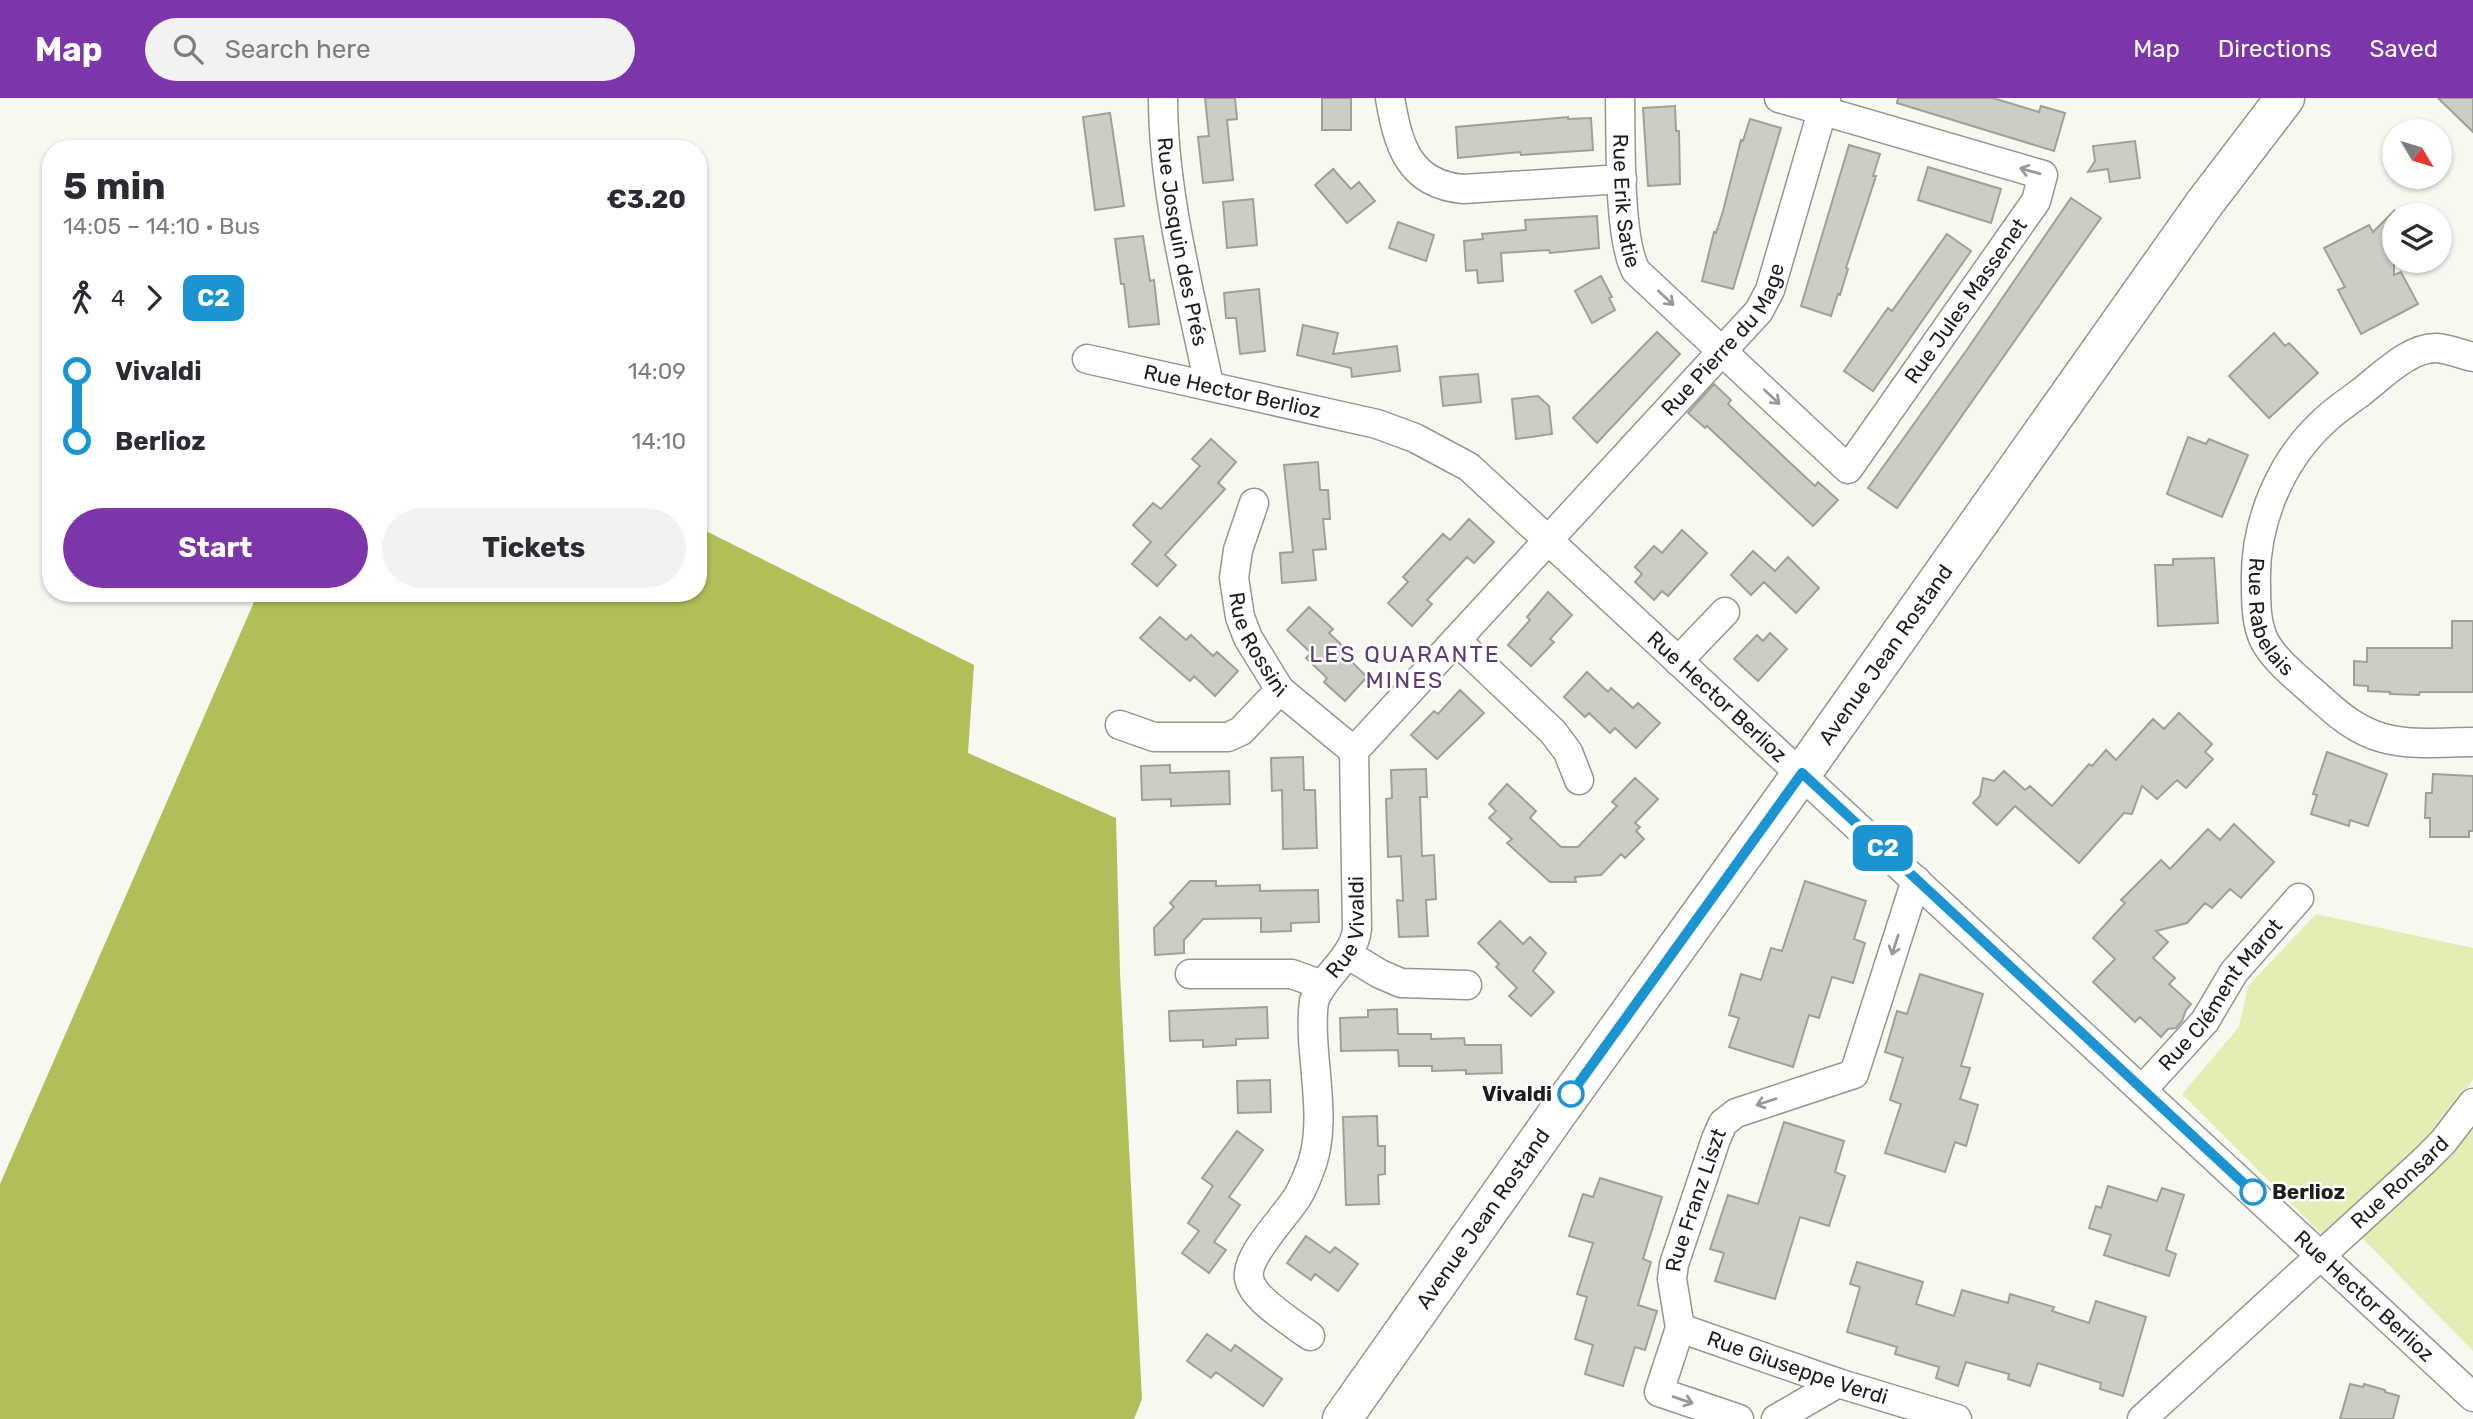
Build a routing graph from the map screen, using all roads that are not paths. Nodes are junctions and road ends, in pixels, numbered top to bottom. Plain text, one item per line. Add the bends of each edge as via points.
1 (1163, 98) edge
2 (1390, 98) edge
3 (1620, 98) edge
4 (1779, 98) edge
5 (2285, 98) edge
6 (1824, 104) edge
7 (1622, 179) junction
8 (1722, 350) junction
9 (2473, 357) edge
10 (1087, 359) dead end
11 (1209, 385) junction
12 (1254, 503) dead end
13 (1547, 539) junction
14 (1726, 612) dead end
15 (1456, 640) junction
16 (1678, 661) junction
17 (1280, 690) junction
18 (1120, 725) dead end
19 (2473, 741) edge
20 (1354, 751) junction
21 (1802, 773) junction
22 (1579, 780) dead end
23 (1916, 880) junction
24 (2299, 898) dead end
25 (1347, 954) junction
26 (1190, 974) dead end
27 (1322, 985) junction
28 (1467, 985) dead end
29 (2142, 1090) junction
30 (2473, 1103) edge
31 (2320, 1255) junction
32 (1680, 1328) junction
33 (1310, 1336) dead end
34 (1838, 1383) junction
35 (2473, 1397) edge
36 (1342, 1419) edge
37 (1739, 1419) edge
38 (1776, 1419) edge
39 (1957, 1419) edge
40 (2142, 1419) edge

1 - 11 street, Rue Josquin des Prés via 1174,207
2 - 7 street via 1401,147 1420,172 1442,185 1463,189
3 - 7 street, Rue Erik Satie
4 - 6 street
5 - 21 street, Avenue Jean Rostand via 2204,204
6 - 8 street, Rue Pierre du Mage via 1770,290 1759,310
8 -> 6 street, Rue Jules Massenet via 1847,469 2036,201 2043,175
7 -> 8 street, Rue Erik Satie via 1629,255 1636,271
8 - 13 street, Rue Pierre du Mage
9 - 19 street, Rue Rabelais via 2436,348 2417,352 2318,426 2271,497 2256,578 2265,642 2346,721 2385,739
10 - 11 street, Rue Hector Berlioz
11 - 13 street, Rue Hector Berlioz via 1377,424 1415,438 1469,467
12 - 17 street, Rue Rossini via 1235,562 1235,597 1248,638
13 - 15 street
13 - 16 street, Rue Hector Berlioz
14 - 16 street
15 - 20 street
15 - 22 street via 1553,732 1568,752
16 - 21 street, Rue Hector Berlioz
17 - 18 street via 1241,732 1228,737 1154,737
17 - 20 street, Rue Rossini
20 - 25 street, Rue Vivaldi via 1357,929
21 - 23 street, Rue Hector Berlioz
21 - 36 street, Avenue Jean Rostand
23 - 29 street, Rue Hector Berlioz
23 -> 32 street, Rue Franz Liszt via 1854,1074 1744,1109 1723,1123 1672,1273
24 - 29 street, Rue Clément Marot via 2234,972 2205,1021
25 - 27 street, Rue Vivaldi
25 - 28 street via 1401,983
26 - 27 street via 1292,974
27 - 33 street, Rue Vivaldi via 1313,1010 1317,1131 1311,1169 1248,1273 1253,1290
29 - 31 street, Rue Hector Berlioz
30 - 31 street, Rue Ronsard via 2424,1161
31 - 35 street, Rue Hector Berlioz
31 - 40 street
32 - 34 street, Rue Giuseppe Verdi
32 -> 37 street via 1659,1392
34 - 38 street
34 - 39 street, Rue Giuseppe Verdi

